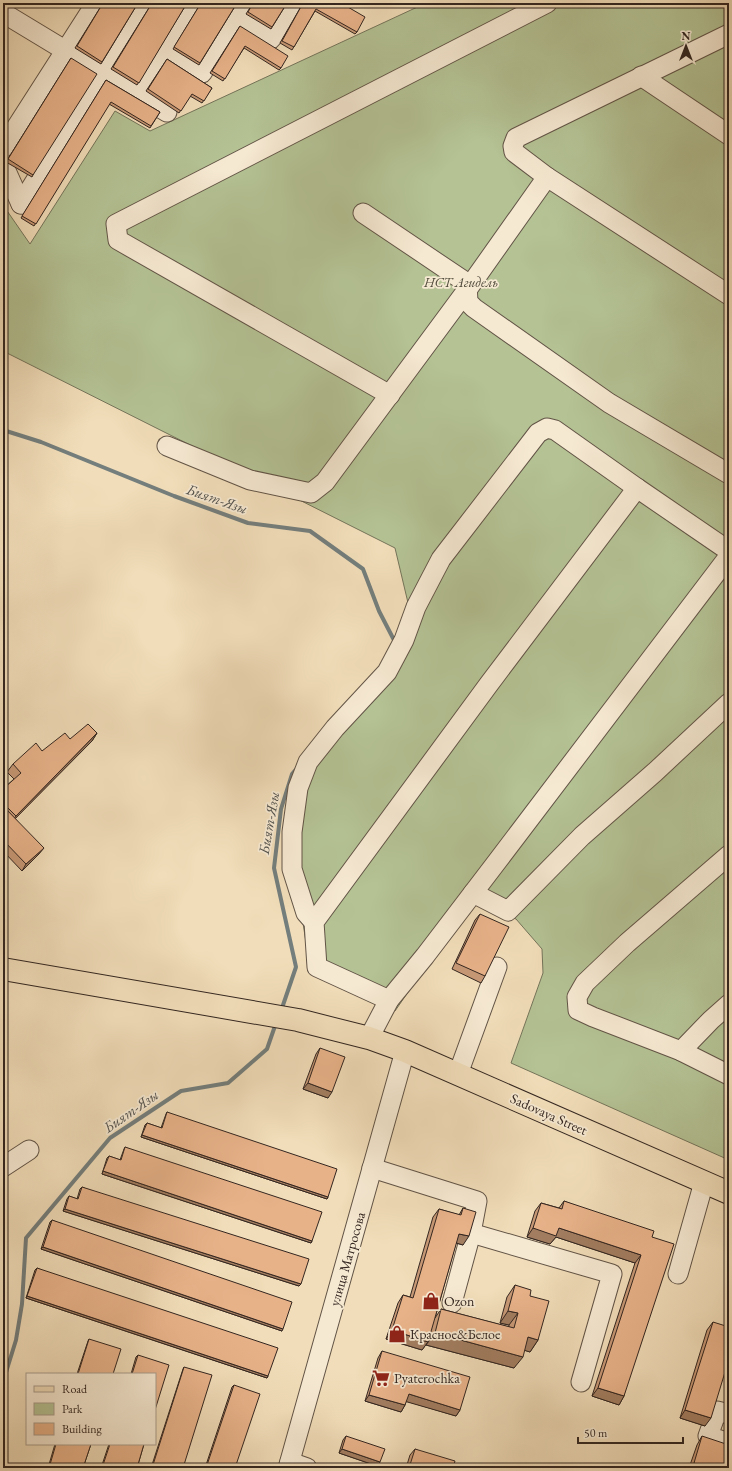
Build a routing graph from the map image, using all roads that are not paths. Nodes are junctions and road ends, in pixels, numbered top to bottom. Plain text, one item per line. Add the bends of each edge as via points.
1 (96, 3) edge
2 (146, 3) edge
3 (193, 3) edge
4 (293, 3) edge
5 (547, 3) edge
6 (240, 10) edge
7 (7, 11) edge
8 (729, 34) edge
9 (164, 50) junction
10 (66, 51) junction
11 (103, 73) junction
12 (641, 76) junction
13 (137, 94) junction
14 (167, 112) dead end
15 (729, 135) edge
16 (3, 148) edge
17 (3, 164) edge
18 (547, 177) junction
19 (362, 214) dead end
20 (467, 290) junction
21 (729, 295) edge
22 (390, 394) junction
23 (167, 446) dead end
24 (729, 474) edge
25 (637, 488) junction
26 (729, 551) edge
27 (729, 556) edge
28 (729, 703) edge
29 (729, 855) edge
30 (473, 893) junction
31 (314, 922) junction
32 (497, 967) dead end
33 (3, 969) edge
34 (389, 1000) junction
35 (729, 1004) edge
36 (369, 1038) junction
37 (405, 1051) junction
38 (681, 1051) junction
39 (458, 1074) junction
40 (729, 1074) edge
41 (29, 1150) dead end
42 (3, 1167) edge
43 (372, 1168) junction
44 (704, 1182) junction
45 (729, 1193) edge
46 (471, 1233) junction
47 (678, 1274) dead end
48 (452, 1303) dead end
49 (581, 1382) dead end
50 (729, 1414) edge
51 (729, 1443) edge
52 (295, 1466) edge

1 - 10 street
2 - 11 street
3 - 9 street
4 - 6 street via 271,39
5 - 22 street via 116,224 118,240
6 - 9 street via 202,73
7 - 10 street
8 - 12 street
9 - 13 street
10 - 11 street
10 - 16 street
11 - 13 street
11 - 17 street via 21,204
12 - 15 street
12 - 18 street via 516,138 514,152
13 - 14 street
18 - 20 street
18 - 21 street
19 - 20 street via 467,283
20 - 22 street
20 - 24 street via 468,302 506,331 609,403
22 - 23 street via 325,482 311,492 250,480
25 - 26 street
25 - 31 street
25 - 31 street via 555,430 547,428 538,433 441,559 416,607 404,640 388,672 335,728 308,762 298,788 292,832 292,869 306,913
27 - 30 street
28 - 30 street via 582,836 508,911
29 - 38 street via 627,943 585,983 577,997 578,1010
30 - 34 street
31 - 34 street via 317,967
32 - 39 street
33 - 36 main road, Sadovaya Street via 298,1020
34 - 36 street
35 - 38 street
36 - 37 main road, Sadovaya Street
37 - 39 main road, Sadovaya Street
37 - 43 street, улица Матросова
38 - 40 street
39 - 44 main road, Sadovaya Street
41 - 42 street
43 - 46 street via 477,1201
43 - 52 street, улица Матросова
44 - 45 main road, Sadovaya Street
44 - 47 street
46 - 48 street
46 - 49 street via 612,1274
50 - 51 street via 717,1411 708,1436

